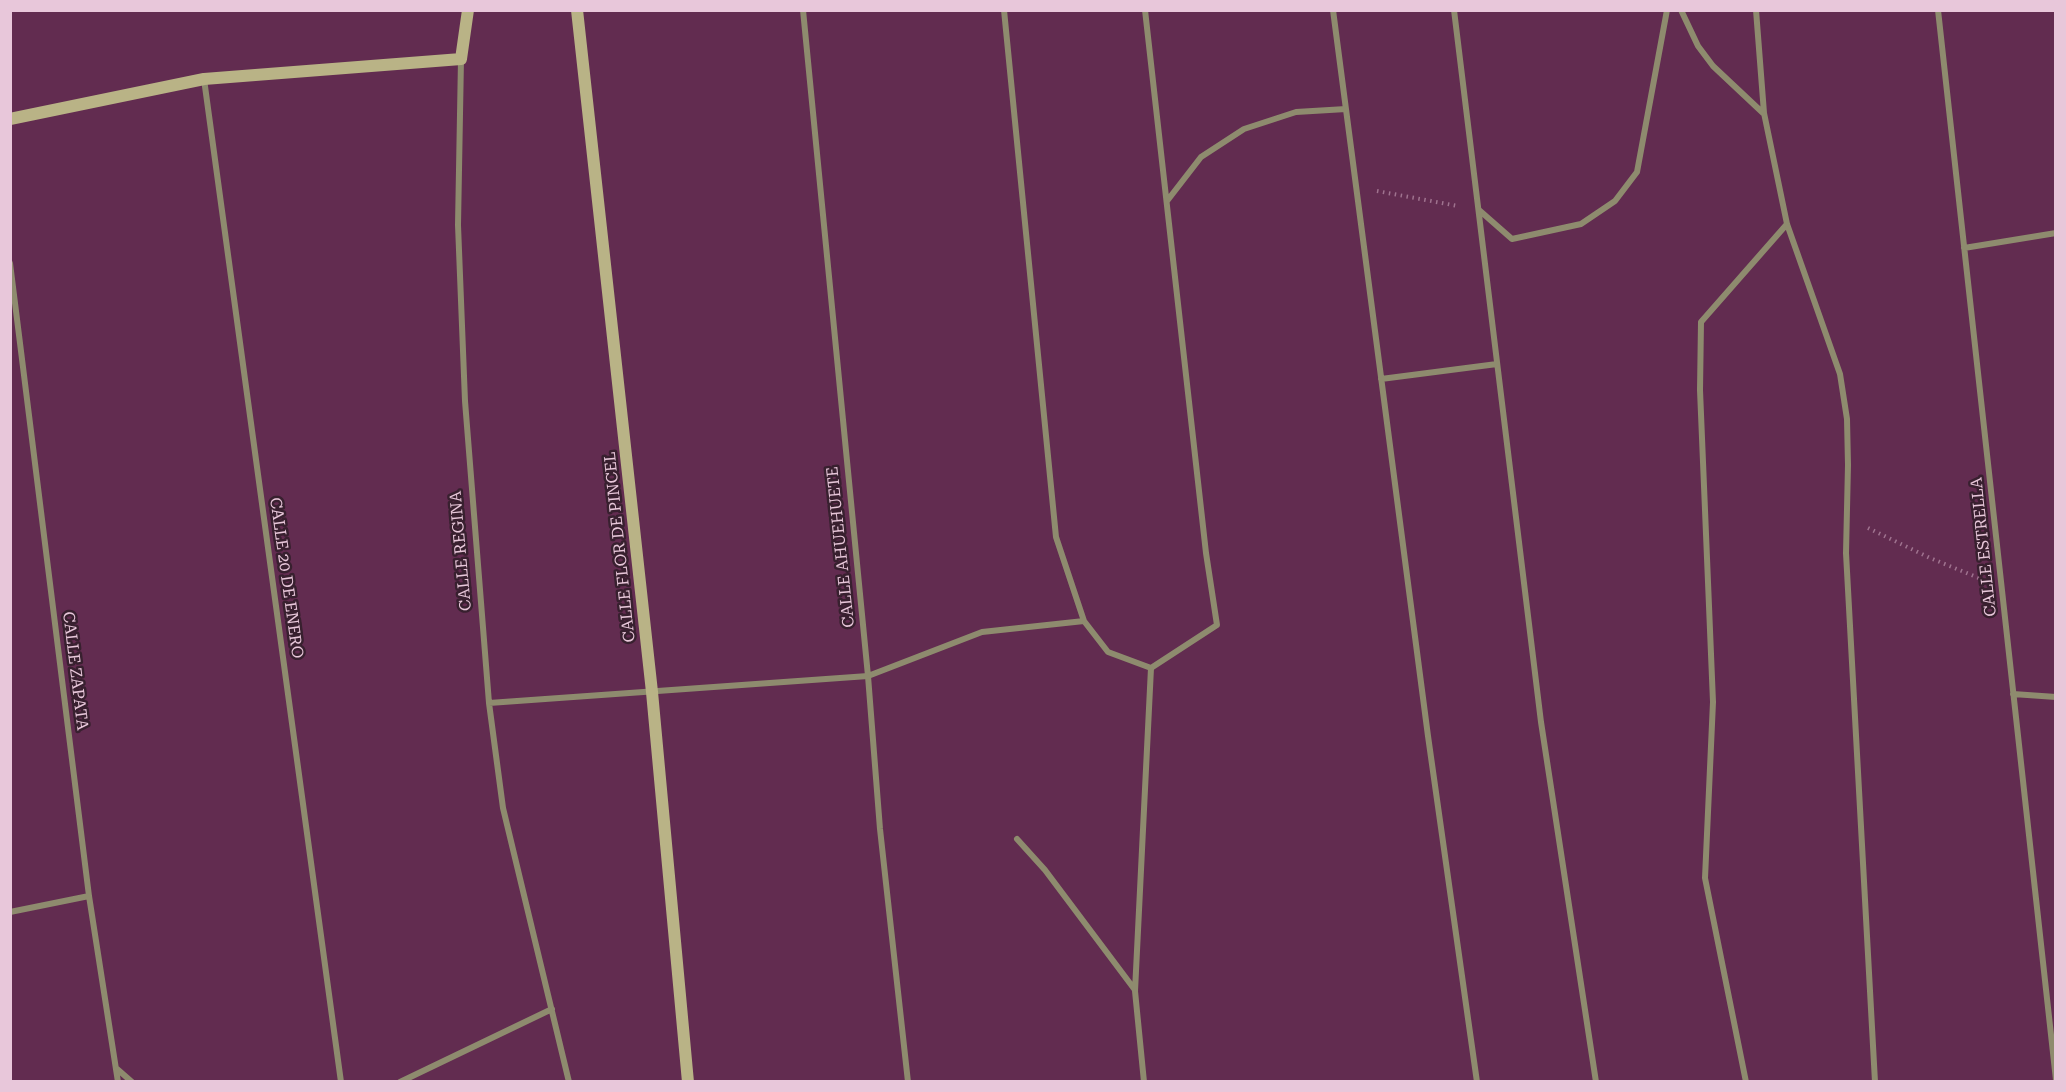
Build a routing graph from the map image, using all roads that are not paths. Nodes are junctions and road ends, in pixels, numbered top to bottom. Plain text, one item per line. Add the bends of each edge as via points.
1 (468, 10) edge
2 (577, 10) edge
3 (803, 10) edge
4 (1004, 10) edge
5 (1145, 10) edge
6 (1333, 10) edge
7 (1454, 10) edge
8 (1666, 10) edge
9 (1682, 10) edge
10 (1756, 10) edge
11 (1938, 10) edge
12 (461, 59) junction
13 (204, 78) junction
14 (1346, 109) junction
15 (1764, 113) junction
16 (10, 119) edge
17 (1167, 202) junction
18 (1478, 210) junction
19 (1787, 224) junction
20 (2055, 233) edge
21 (1964, 248) junction
22 (10, 263) edge
23 (1497, 364) junction
24 (1381, 379) junction
25 (1084, 621) junction
26 (1151, 668) junction
27 (867, 676) junction
28 (652, 692) junction
29 (2013, 694) junction
30 (2055, 697) edge
31 (489, 703) junction
32 (1017, 839) dead end
33 (89, 896) junction
34 (10, 912) edge
35 (1135, 991) junction
36 (552, 1008) junction
37 (116, 1068) junction
38 (2055, 1080) edge
39 (118, 1082) edge
40 (132, 1082) edge
41 (341, 1082) edge
42 (400, 1082) edge
43 (569, 1082) edge
44 (688, 1082) edge
45 (908, 1082) edge
46 (1144, 1082) edge
47 (1477, 1082) edge
48 (1596, 1082) edge
49 (1746, 1082) edge
50 (1875, 1082) edge

1 - 12 main road, CALLE REGINA
2 - 28 main road, CALLE FLOR DE PINCEL
3 - 27 street, CALLE AHUEHUETE
4 - 25 street via 1056,537
5 - 17 street
6 - 14 street
7 - 18 street
8 - 18 street via 1637,172 1615,201 1581,224 1512,239
9 - 15 street via 1698,46 1713,66
10 - 15 street
11 - 21 street, CALLE ESTRELLA
12 - 13 main road
12 - 31 street, CALLE REGINA via 458,225 464,377
13 - 16 main road
13 - 41 street, CALLE 20 DE ENERO
14 - 17 street via 1296,112 1244,129 1201,157
14 - 24 street
15 - 19 street
17 - 26 street via 1217,625
18 - 23 street
19 - 49 street via 1701,322 1700,390 1713,702 1705,878
19 - 50 street via 1840,374 1847,419 1846,553
20 - 21 street
21 - 29 street, CALLE ESTRELLA
22 - 33 street, CALLE ZAPATA
23 - 24 street
23 - 48 street via 1541,722
24 - 47 street
25 - 26 street via 1108,652
25 - 27 street via 982,632
26 - 35 street
27 - 28 street
27 - 45 street, CALLE AHUEHUETE
28 - 31 street
28 - 44 main road, CALLE FLOR DE PINCEL
29 - 30 street
29 - 38 street, CALLE ESTRELLA
31 - 36 street, CALLE REGINA via 503,808
32 - 35 street via 1045,870
33 - 34 street
33 - 37 street, CALLE ZAPATA
35 - 46 street
36 - 42 street
36 - 43 street, CALLE REGINA
37 - 39 street, CALLE ZAPATA
37 - 40 street

